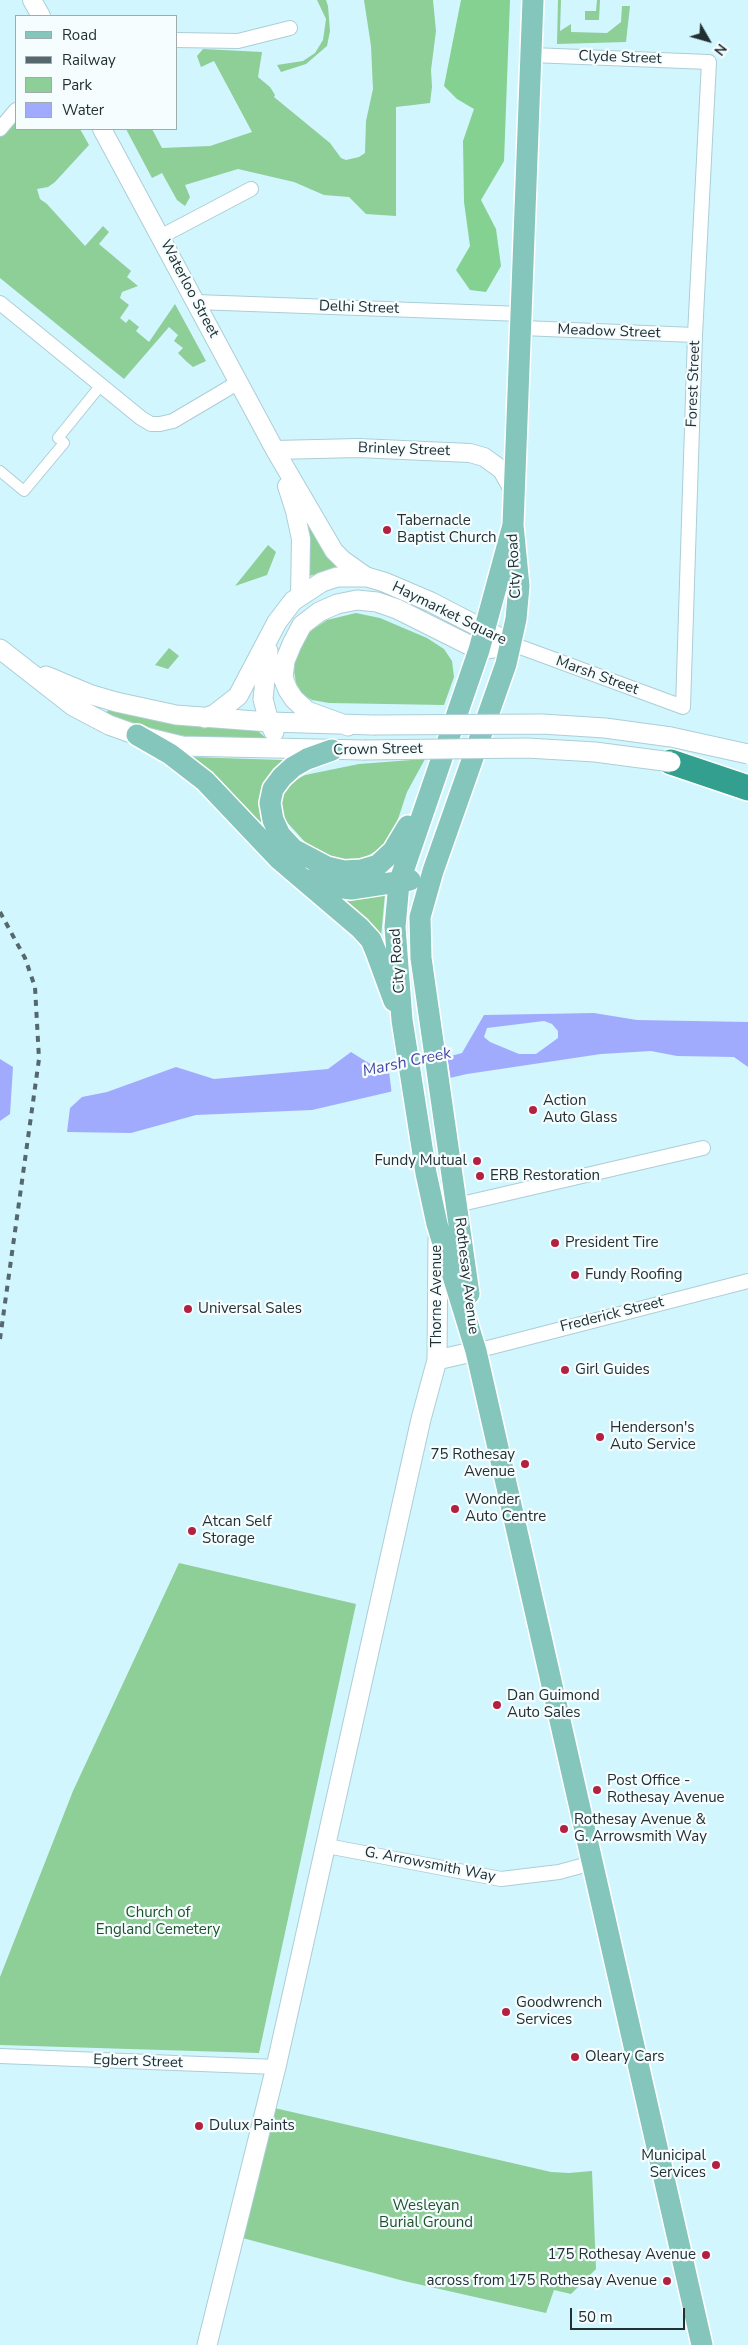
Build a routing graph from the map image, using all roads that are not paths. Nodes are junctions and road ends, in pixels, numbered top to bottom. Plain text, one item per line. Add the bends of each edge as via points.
1 (32, 0) edge
2 (532, 0) edge
3 (40, 15) edge
4 (290, 28) dead end
5 (178, 40) edge
6 (531, 55) junction
7 (708, 62) joint
8 (15, 111) edge
9 (0, 129) edge
10 (103, 130) edge
11 (251, 189) dead end
12 (160, 237) junction
13 (196, 302) junction
14 (0, 303) edge
15 (522, 321) junction
16 (695, 335) junction
17 (239, 382) junction
18 (101, 386) junction
19 (276, 450) junction
20 (0, 471) edge
21 (515, 493) junction
22 (513, 526) junction
23 (367, 577) junction
24 (300, 596) junction
25 (486, 630) junction
26 (269, 638) junction
27 (512, 644) junction
28 (0, 649) edge
29 (479, 650) junction
30 (26, 668) junction
31 (683, 707) joint
32 (205, 718) junction
33 (269, 722) junction
34 (348, 726) junction
35 (137, 736) junction
36 (282, 750) junction
37 (332, 750) junction
38 (748, 754) edge
39 (671, 762) junction
40 (436, 776) junction
41 (748, 777) edge
42 (748, 788) edge
43 (432, 871) junction
44 (294, 874) junction
45 (399, 883) junction
46 (402, 1020) junction
47 (406, 1048) joint
48 (440, 1098) joint
49 (703, 1148) dead end
50 (457, 1204) junction
51 (437, 1224) junction
52 (748, 1281) edge
53 (476, 1351) junction
54 (437, 1360) junction
55 (327, 1846) junction
56 (592, 1864) junction
57 (0, 2056) edge
58 (276, 2067) junction
59 (206, 2345) edge
60 (702, 2345) edge

1 - 3 street
2 - 6 main road
4 - 5 street via 238,41
6 - 7 street, Clyde Street
6 - 15 main road
7 - 16 street, Forest Street
8 - 9 street
10 - 12 street, Waterloo Street
11 - 12 street
12 - 13 street, Waterloo Street
13 - 15 street, Delhi Street
13 - 17 street, Waterloo Street
14 - 18 street
15 - 16 street, Meadow Street
15 - 21 main road
16 - 31 street, Forest Street
17 - 18 street via 173,421 160,424 147,422
17 - 19 street, Waterloo Street
18 - 20 street via 58,438 64,443 24,491
19 - 21 street, Brinley Street via 358,448 470,453 484,457 502,470
19 - 23 street via 334,551
19 - 24 street via 299,525
21 - 22 main road
22 - 25 main road, City Road
22 - 27 main road, City Road via 519,586
23 - 24 main road, Haymarket Square via 337,577
23 - 25 main road, Haymarket Square via 432,602
24 - 26 main road, Haymarket Square via 277,622
25 - 27 main road, Haymarket Square
25 - 29 main road, City Road
26 - 32 main road, Haymarket Square via 238,696
26 - 33 main road via 263,699
27 - 29 main road, Haymarket Square
27 - 31 street, Marsh Street
27 - 43 main road, City Road
28 - 30 main road, Crown Street
29 - 34 main road, Haymarket Square via 378,602 357,600 319,612 302,625 285,661 283,678 291,695 307,711
29 - 40 main road, City Road
30 - 32 main road, Crown Street via 116,702
30 - 35 main road, Crown Street via 72,706
32 - 33 main road, Crown Street
33 - 34 main road, Crown Street
33 - 36 main road
34 - 38 main road, Crown Street, bridge via 514,724 605,728 671,737
35 - 36 main road, Crown Street via 182,746
35 - 44 main road via 170,754 205,781
36 - 37 main road, Crown Street
37 - 39 main road, Crown Street, bridge via 527,748
37 - 40 main road via 293,767 274,789 270,803 280,835 293,849 327,867 344,871 378,865 393,851
39 - 41 main road, Crown Street
39 - 42 highway
40 - 45 main road, City Road
43 - 45 main road
43 - 48 main road, City Road via 423,902 420,934
44 - 45 main road via 338,888
44 - 46 main road via 371,940
45 - 46 main road, City Road via 395,927
46 - 47 main road, City Road
47 - 51 main road, Rothesay Avenue
48 - 50 main road, Rothesay Avenue
49 - 50 street
50 - 53 main road, Rothesay Avenue
51 - 53 main road, Rothesay Avenue
51 - 54 main road, Thorne Avenue
52 - 53 street, Frederick Street
53 - 54 main road, Thorne Avenue
53 - 56 main road
54 - 55 main road via 420,1419
55 - 56 street, G. Arrowsmith Way via 501,1879 559,1872
55 - 58 main road
56 - 60 main road
57 - 58 street, Egbert Street
58 - 59 main road

